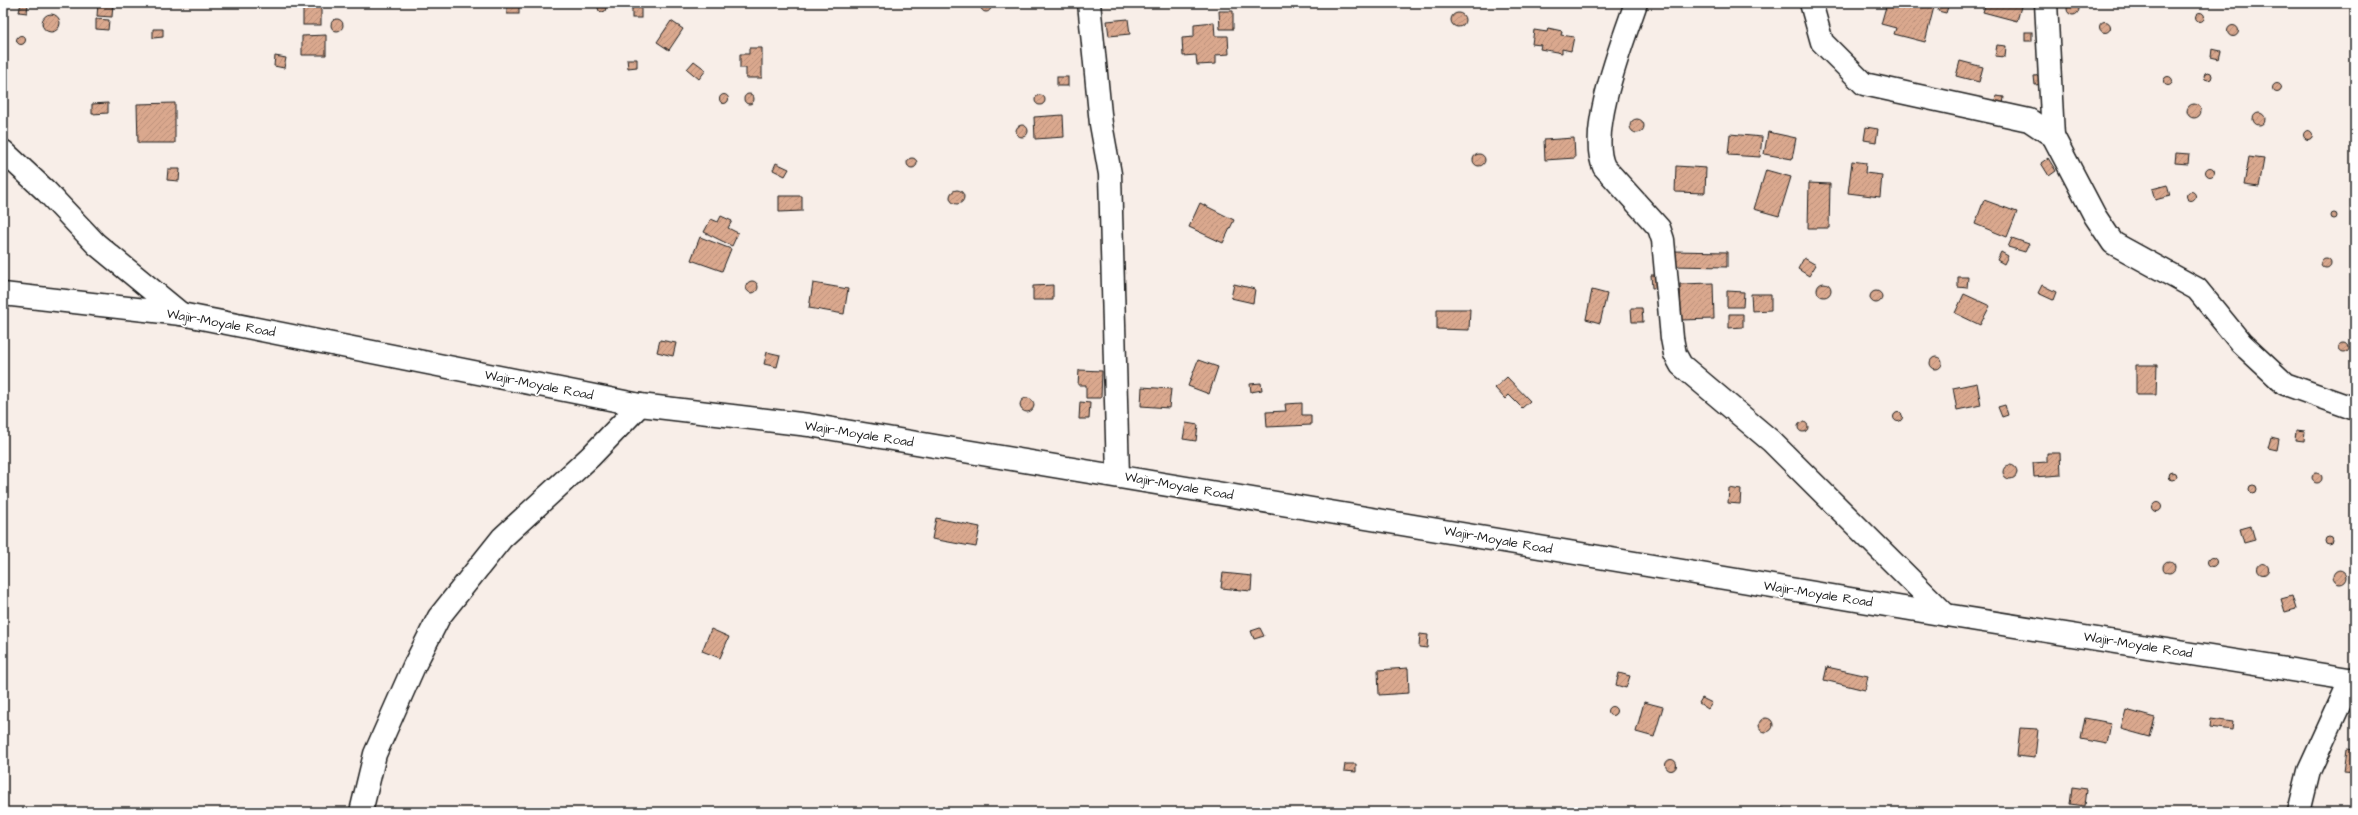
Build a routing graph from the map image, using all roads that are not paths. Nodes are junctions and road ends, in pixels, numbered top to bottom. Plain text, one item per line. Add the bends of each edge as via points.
1 (1090, 3) edge
2 (1636, 3) edge
3 (1811, 3) edge
4 (2046, 3) edge
5 (2053, 136) junction
6 (3, 151) edge
7 (3, 294) edge
8 (181, 314) junction
9 (640, 405) junction
10 (2355, 409) edge
11 (1118, 476) junction
12 (1946, 615) junction
13 (2353, 679) edge
14 (361, 812) edge
15 (2299, 812) edge

1 - 11 street via 1101,124 1110,174
2 - 12 street via 1610,79 1598,144 1599,157 1604,167 1659,228 1663,240 1675,354 1681,365 1771,441
3 - 5 street via 1822,42 1864,84 2030,120
4 - 5 street
5 - 10 street via 2095,216 2113,243 2197,289 2241,343 2285,384
6 - 8 street via 47,192 96,244
7 - 8 street, Wajir-Moyale Road
8 - 9 street, Wajir-Moyale Road
9 - 11 street, Wajir-Moyale Road via 808,425
9 - 14 street via 590,457 502,538 440,617 414,666 376,754
11 - 12 street, Wajir-Moyale Road
12 - 13 street, Wajir-Moyale Road
13 - 15 street via 2309,771

